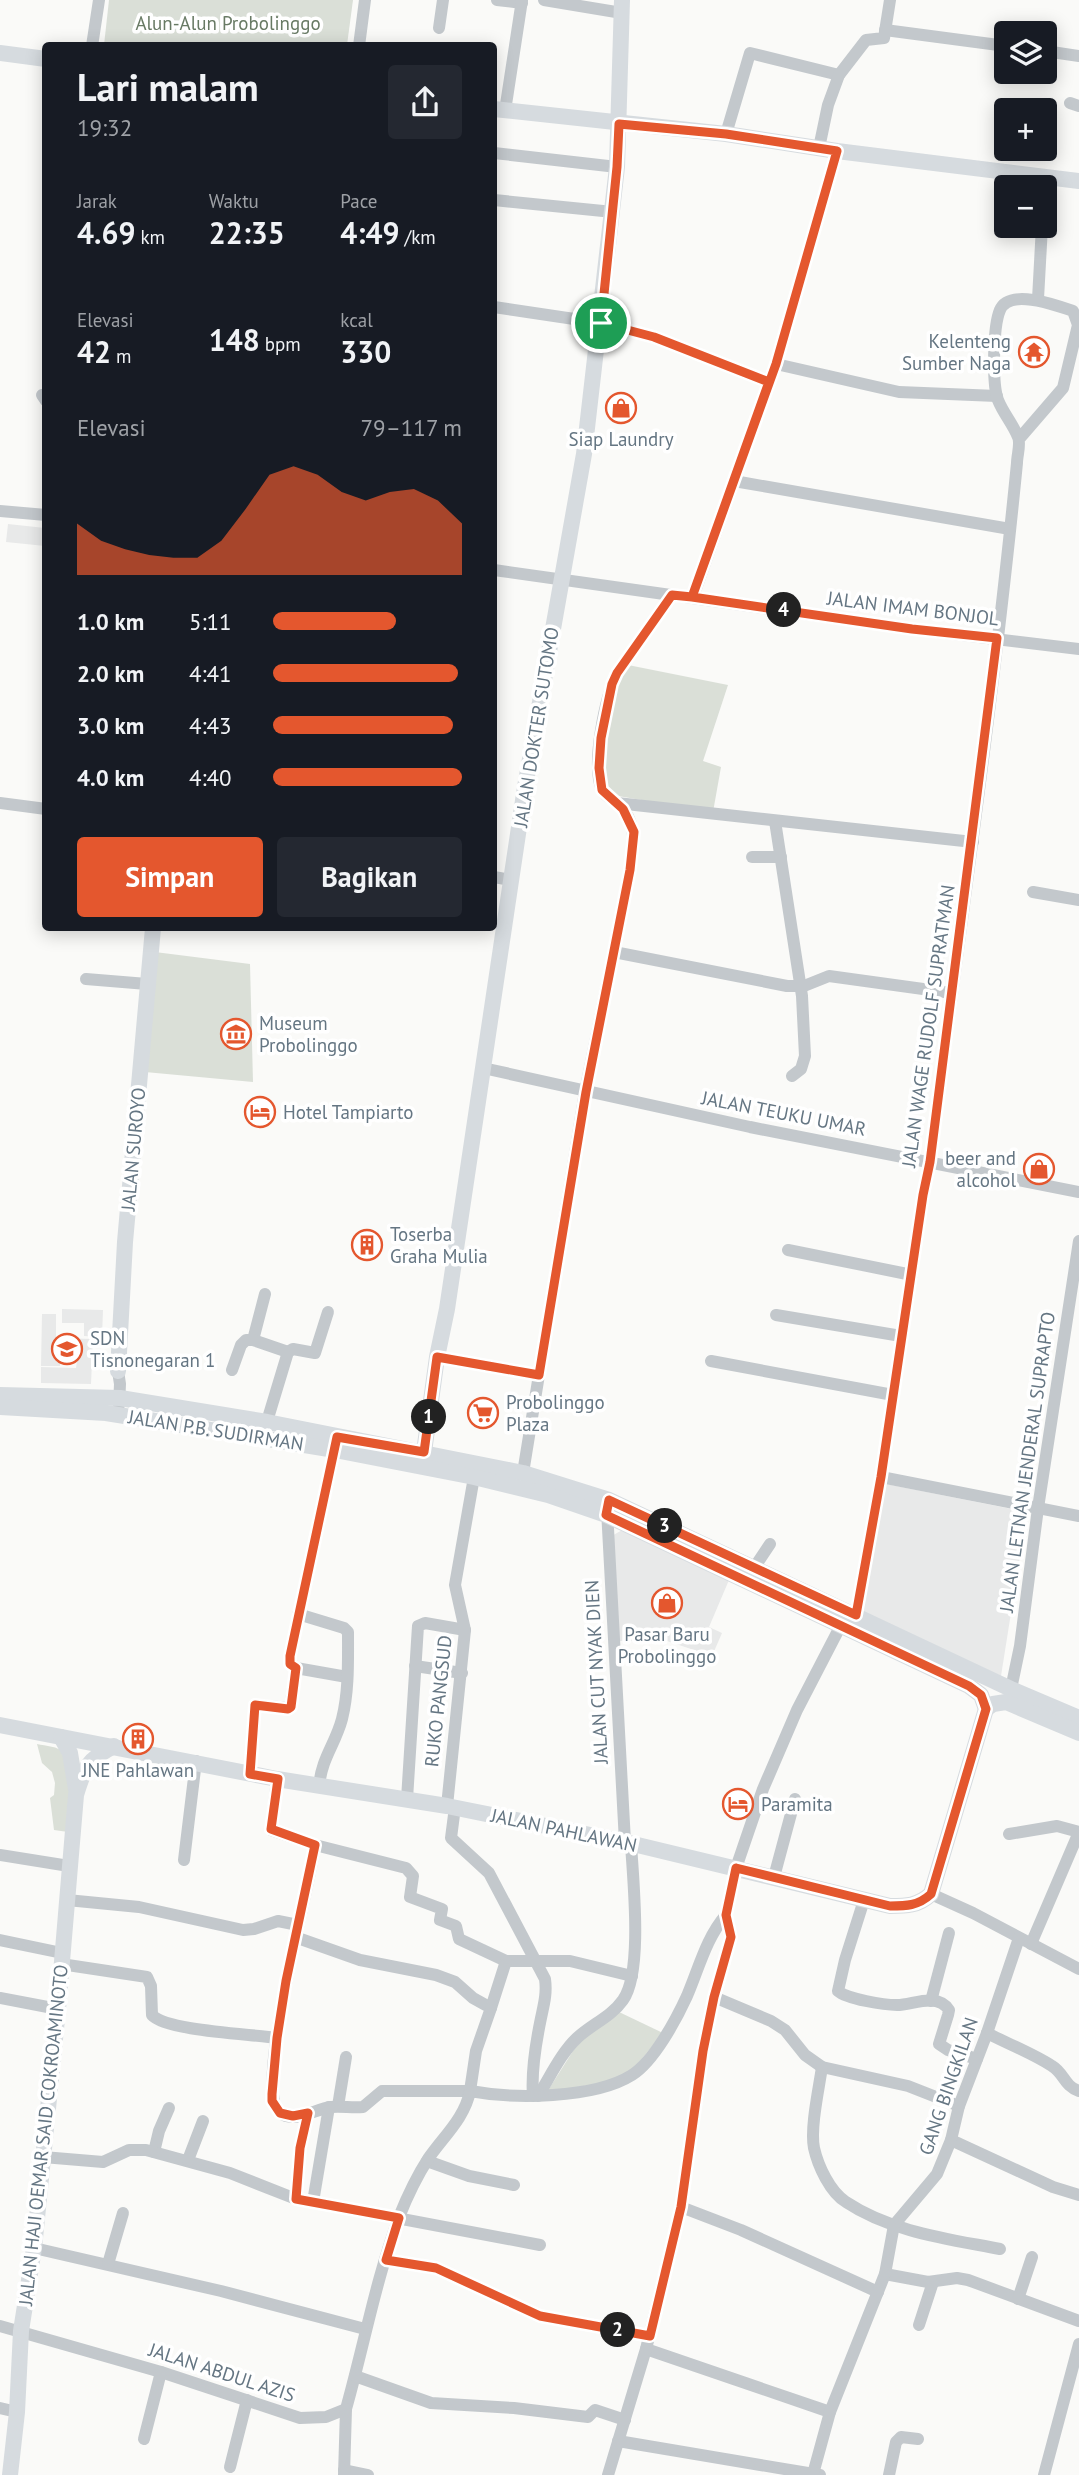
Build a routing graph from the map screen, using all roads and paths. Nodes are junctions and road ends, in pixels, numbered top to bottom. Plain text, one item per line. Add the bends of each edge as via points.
1 (99, 0) edge
2 (365, 0) edge
3 (443, 0) edge
4 (497, 0) edge
5 (544, 0) edge
6 (890, 0) edge
7 (522, 1) edge
8 (622, 7) edge
9 (439, 28) dead end
10 (885, 30) junction
11 (93, 42) edge
12 (360, 42) edge
13 (994, 44) edge
14 (0, 53) edge
15 (1057, 53) edge
16 (1079, 56) edge
17 (42, 59) edge
18 (839, 75) junction
19 (499, 110) edge
20 (619, 124) junction
21 (726, 134) junction
22 (819, 148) junction
23 (837, 151) junction
24 (497, 153) edge
25 (617, 167) junction
26 (1009, 175) edge
27 (1079, 181) edge
28 (1057, 182) edge
29 (497, 200) edge
30 (613, 212) junction
31 (1041, 238) edge
32 (1038, 299) junction
33 (497, 307) edge
34 (601, 323) junction
35 (776, 364) junction
36 (769, 382) junction
37 (997, 396) junction
38 (1019, 439) junction
39 (734, 481) junction
40 (0, 511) edge
41 (42, 515) edge
42 (1010, 529) junction
43 (497, 569) edge
44 (560, 579) junction
45 (672, 595) junction
46 (692, 597) junction
47 (997, 638) junction
48 (1079, 649) edge
49 (0, 803) edge
50 (624, 805) junction
51 (42, 808) edge
52 (780, 822) junction
53 (973, 842) junction
54 (751, 857) dead end
55 (781, 857) junction
56 (497, 878) edge
57 (511, 880) junction
58 (1033, 892) dead end
59 (1079, 900) edge
60 (153, 931) edge
61 (614, 952) junction
62 (86, 979) dead end
63 (147, 984) junction
64 (805, 986) junction
65 (952, 993) junction
66 (483, 1068) junction
67 (792, 1076) dead end
68 (586, 1092) junction
69 (930, 1162) junction
70 (1079, 1192) edge
71 (1079, 1241) edge
72 (788, 1250) dead end
73 (912, 1275) junction
74 (265, 1294) dead end
75 (328, 1312) dead end
76 (776, 1315) dead end
77 (901, 1336) junction
78 (253, 1339) junction
79 (288, 1352) junction
80 (437, 1357) junction
81 (711, 1361) dead end
82 (232, 1370) dead end
83 (118, 1371) joint
84 (539, 1375) junction
85 (893, 1395) junction
86 (7, 1402) edge
87 (113, 1405) junction
88 (267, 1422) junction
89 (262, 1438) junction
90 (336, 1443) junction
91 (424, 1452) junction
92 (523, 1472) junction
93 (474, 1477) junction
94 (881, 1477) junction
95 (608, 1508) junction
96 (1038, 1508) junction
97 (1079, 1517) edge
98 (770, 1544) dead end
99 (754, 1568) junction
100 (298, 1614) junction
101 (856, 1615) junction
102 (841, 1625) junction
103 (465, 1630) junction
104 (415, 1665) junction
105 (296, 1668) junction
106 (462, 1673) junction
107 (347, 1677) junction
108 (1011, 1689) junction
109 (986, 1709) junction
110 (1079, 1718) edge
111 (0, 1725) edge
112 (1079, 1733) edge
113 (61, 1737) junction
114 (114, 1746) junction
115 (196, 1761) junction
116 (250, 1774) junction
117 (278, 1779) junction
118 (319, 1786) junction
119 (76, 1795) junction
120 (407, 1799) junction
121 (795, 1799) dead end
122 (451, 1807) junction
123 (1079, 1832) edge
124 (1009, 1834) dead end
125 (628, 1843) junction
126 (315, 1845) junction
127 (0, 1855) edge
128 (184, 1860) dead end
129 (69, 1866) junction
130 (736, 1868) junction
131 (774, 1877) junction
132 (931, 1894) junction
133 (67, 1900) junction
134 (863, 1900) junction
135 (726, 1915) junction
136 (296, 1931) junction
137 (949, 1933) dead end
138 (0, 1940) edge
139 (1025, 1941) junction
140 (61, 1958) junction
141 (534, 1960) junction
142 (506, 1961) junction
143 (1079, 1969) edge
144 (632, 1976) junction
145 (714, 1997) junction
146 (0, 1998) edge
147 (931, 2001) junction
148 (491, 2008) junction
149 (58, 2009) junction
150 (987, 2033) junction
151 (277, 2038) junction
152 (346, 2057) dead end
153 (977, 2059) junction
154 (822, 2067) junction
155 (470, 2091) junction
156 (1079, 2091) edge
157 (536, 2096) junction
158 (959, 2106) junction
159 (334, 2107) junction
160 (169, 2108) dead end
161 (308, 2113) junction
162 (203, 2121) dead end
163 (951, 2140) junction
164 (154, 2152) junction
165 (43, 2157) junction
166 (188, 2160) junction
167 (427, 2161) junction
168 (514, 2185) dead end
169 (1079, 2195) edge
170 (296, 2199) junction
171 (313, 2202) junction
172 (681, 2207) junction
173 (123, 2213) dead end
174 (399, 2218) junction
175 (894, 2225) junction
176 (540, 2245) dead end
177 (34, 2248) junction
178 (1000, 2249) dead end
179 (1032, 2257) dead end
180 (386, 2260) junction
181 (108, 2264) junction
182 (885, 2274) junction
183 (933, 2282) junction
184 (878, 2292) junction
185 (1018, 2298) junction
186 (1079, 2321) edge
187 (919, 2325) dead end
188 (0, 2326) edge
189 (365, 2329) junction
190 (21, 2331) junction
191 (648, 2342) junction
192 (1079, 2344) edge
193 (161, 2372) junction
194 (355, 2376) junction
195 (247, 2400) junction
196 (0, 2408) edge
197 (346, 2409) junction
198 (17, 2412) junction
199 (830, 2412) junction
200 (625, 2420) junction
201 (918, 2438) dead end
202 (144, 2439) dead end
203 (618, 2441) junction
204 (230, 2466) dead end
205 (344, 2472) edge
206 (609, 2472) edge
207 (817, 2474) edge
208 (10, 2475) edge
209 (368, 2475) edge
210 (889, 2475) edge
211 (1044, 2475) edge

1 - 11 street
2 - 12 street
3 - 9 street
4 - 7 street
5 - 8 street
6 - 10 street
7 - 19 street
8 - 20 main road, JALAN DOKTER SUTOMO
10 - 13 street
10 - 18 street via 883,39 866,40
14 - 17 main road
15 - 16 street
18 - 21 street via 750,52
18 - 22 street
19 - 20 main road
20 - 21 main road
20 - 25 main road, JALAN DOKTER SUTOMO
21 - 22 main road
22 - 23 main road
23 - 26 main road
23 - 35 street
24 - 25 street
25 - 30 main road, JALAN DOKTER SUTOMO
27 - 28 main road
29 - 30 street
30 - 34 main road, JALAN DOKTER SUTOMO
31 - 32 street
32 - 37 street via 1007,301 1000,308 994,368
32 - 38 street via 1073,311 1078,325 1063,388
33 - 34 street
34 - 36 street via 654,337
34 - 44 main road, JALAN DOKTER SUTOMO via 584,454
35 - 36 street
35 - 37 street via 905,393
36 - 39 street
37 - 38 street
38 - 42 street, JALAN WAGE RUDOLF SUPRATMAN
39 - 42 street
39 - 46 street
40 - 41 street
42 - 47 street, JALAN WAGE RUDOLF SUPRATMAN
43 - 44 street, JALAN IMAM BONJOL
44 - 45 street, JALAN IMAM BONJOL
44 - 57 main road, JALAN DOKTER SUTOMO
45 - 46 street, JALAN IMAM BONJOL
45 - 50 street via 612,684 599,768 603,792
46 - 47 street, JALAN IMAM BONJOL
47 - 48 street, JALAN IMAM BONJOL
47 - 53 street, JALAN WAGE RUDOLF SUPRATMAN
49 - 51 street
50 - 52 street
50 - 61 street via 634,839
52 - 53 street
52 - 55 street
53 - 65 street, JALAN WAGE RUDOLF SUPRATMAN
54 - 55 street
55 - 64 street
56 - 57 street
57 - 66 main road, JALAN DOKTER SUTOMO
58 - 59 street
60 - 63 main road, JALAN SUROYO
61 - 64 street via 744,979
61 - 68 street
62 - 63 street
63 - 83 main road, JALAN SUROYO
64 - 65 street via 829,976
64 - 67 street via 805,1056 801,1069
65 - 69 street, JALAN WAGE RUDOLF SUPRATMAN
66 - 68 street, JALAN TEUKU UMAR
66 - 80 main road, JALAN DOKTER SUTOMO
68 - 69 street, JALAN TEUKU UMAR
68 - 84 street
69 - 70 street, JALAN TEUKU UMAR
69 - 73 street, JALAN WAGE RUDOLF SUPRATMAN
71 - 96 street, JALAN LETNAN JENDERAL SUPRAPTO
72 - 73 street
73 - 77 street, JALAN WAGE RUDOLF SUPRATMAN
74 - 78 street
75 - 79 street via 315,1353
76 - 77 street
77 - 85 street, JALAN WAGE RUDOLF SUPRATMAN
78 - 79 street
78 - 82 street via 241,1345
79 - 88 street
80 - 84 street
80 - 91 main road, JALAN DOKTER SUTOMO
81 - 85 street
83 - 87 street, JALAN SUROYO
84 - 92 street
85 - 94 street, JALAN WAGE RUDOLF SUPRATMAN
86 - 87 main road, JALAN P.B. SUDIRMAN
87 - 88 main road, JALAN P.B. SUDIRMAN
87 - 89 main road, JALAN P.B. SUDIRMAN
88 - 89 street
88 - 90 main road, JALAN P.B. SUDIRMAN
89 - 90 main road, JALAN P.B. SUDIRMAN
90 - 91 main road, JALAN P.B. SUDIRMAN
90 - 93 main road, JALAN P.B. SUDIRMAN
90 - 100 street
91 - 92 main road, JALAN P.B. SUDIRMAN
92 - 95 main road, JALAN P.B. SUDIRMAN
93 - 95 main road, JALAN P.B. SUDIRMAN
93 - 103 street, RUKO PANGSUD via 455,1585
94 - 96 street
94 - 101 street, JALAN WAGE RUDOLF SUPRATMAN
95 - 99 main road, JALAN P.B. SUDIRMAN
95 - 102 main road, JALAN P.B. SUDIRMAN
95 - 125 street, JALAN CUT NYAK DIEN
96 - 97 street
96 - 108 street, JALAN LETNAN JENDERAL SUPRAPTO
98 - 99 street
99 - 101 main road, JALAN P.B. SUDIRMAN
100 - 105 street via 289,1661
100 - 107 street via 347,1629
101 - 108 main road, JALAN P.B. SUDIRMAN
102 - 109 main road, JALAN P.B. SUDIRMAN via 969,1686 981,1695
102 - 130 street via 797,1710
103 - 104 street via 421,1624
103 - 106 street, RUKO PANGSUD
104 - 106 street
104 - 120 street
105 - 107 street
105 - 116 street via 290,1708 255,1706
106 - 122 street, RUKO PANGSUD
107 - 118 street via 342,1718 325,1755
108 - 110 main road, JALAN P.B. SUDIRMAN
109 - 112 main road via 1006,1702
109 - 132 main road
111 - 113 main road, JALAN PAHLAWAN
113 - 114 main road, JALAN PAHLAWAN
113 - 119 main road via 70,1753
114 - 115 main road, JALAN PAHLAWAN
114 - 119 main road via 89,1762
115 - 116 main road, JALAN PAHLAWAN
115 - 128 street
116 - 117 main road, JALAN PAHLAWAN
117 - 118 main road, JALAN PAHLAWAN
117 - 126 street via 271,1829
118 - 120 main road, JALAN PAHLAWAN
119 - 129 main road, JALAN HAJI OEMAR SAID COKROAMINOTO
120 - 122 main road, JALAN PAHLAWAN
121 - 131 street
122 - 125 main road, JALAN PAHLAWAN
122 - 141 street, RUKO PANGSUD via 452,1838 489,1873
123 - 124 street via 1057,1826
123 - 139 street, GANG BINGKILAN
125 - 130 main road, JALAN PAHLAWAN
125 - 144 street, JALAN CUT NYAK DIEN
126 - 136 street
126 - 142 street via 406,1868 413,1876 410,1897 442,1909 440,1920 456,1926 459,1940
127 - 129 street
129 - 133 main road, JALAN HAJI OEMAR SAID COKROAMINOTO
130 - 131 main road, JALAN PAHLAWAN
130 - 135 street
131 - 134 main road, JALAN PAHLAWAN
132 - 134 main road, JALAN PAHLAWAN via 910,1906
132 - 139 street
133 - 136 street via 139,1907 243,1930 278,1921
133 - 140 main road, JALAN HAJI OEMAR SAID COKROAMINOTO
134 - 147 street via 838,1991 889,2005
135 - 145 street via 731,1937
135 - 157 street via 713,1930 670,2029 635,2074 617,2083
136 - 148 street via 360,1959 436,1975
136 - 151 street
137 - 147 street
138 - 140 street
139 - 143 street
139 - 150 street, GANG BINGKILAN
140 - 149 main road, JALAN HAJI OEMAR SAID COKROAMINOTO
140 - 151 street via 147,1977 152,2015 159,2021
141 - 142 street
141 - 144 street via 570,1961
141 - 157 street via 547,1988 533,2080
142 - 148 street
144 - 157 street via 622,2001 572,2043
145 - 154 street via 785,2030 805,2055
145 - 172 street
146 - 149 street
147 - 153 street via 949,2010 939,2043
148 - 155 street via 476,2050
149 - 165 main road, JALAN HAJI OEMAR SAID COKROAMINOTO
150 - 153 street, GANG BINGKILAN
150 - 156 street via 1051,2065 1068,2086
151 - 161 street via 272,2101 286,2116
152 - 159 street
153 - 158 street, GANG BINGKILAN
154 - 158 street via 908,2086
154 - 175 street via 813,2138 820,2166 845,2202
155 - 157 street
155 - 159 street via 382,2091 363,2108
155 - 167 street via 461,2115
158 - 163 street, GANG BINGKILAN
159 - 161 street
159 - 171 street
160 - 164 street
161 - 170 street
162 - 166 street
163 - 169 street
163 - 175 street, GANG BINGKILAN via 933,2180
164 - 165 street via 129,2150 103,2162
164 - 166 street
165 - 177 main road, JALAN HAJI OEMAR SAID COKROAMINOTO
166 - 170 street
167 - 168 street
167 - 174 street
170 - 171 street
171 - 174 street
172 - 184 street
172 - 191 street
173 - 181 street
174 - 176 street
174 - 180 street
175 - 178 street
175 - 182 street
177 - 181 street
177 - 190 main road, JALAN HAJI OEMAR SAID COKROAMINOTO
179 - 185 street
180 - 189 street
180 - 191 street via 436,2268 530,2312
181 - 189 street
182 - 183 street
182 - 184 street
183 - 185 street via 968,2280
183 - 187 street
184 - 199 street
185 - 186 street
188 - 190 street, JALAN ABDUL AZIS
189 - 194 street
190 - 193 street, JALAN ABDUL AZIS
190 - 198 main road, JALAN HAJI OEMAR SAID COKROAMINOTO
191 - 199 street
191 - 200 street
192 - 211 street
193 - 195 street, JALAN ABDUL AZIS
193 - 202 street
194 - 197 street
194 - 200 street via 430,2403 589,2417 597,2410
195 - 197 street, JALAN ABDUL AZIS via 300,2418 327,2417
195 - 204 street
196 - 198 street
197 - 205 street
198 - 208 main road, JALAN HAJI OEMAR SAID COKROAMINOTO
199 - 207 street
200 - 203 street
201 - 210 street via 901,2437 896,2442
203 - 206 street
203 - 207 street
205 - 209 street

